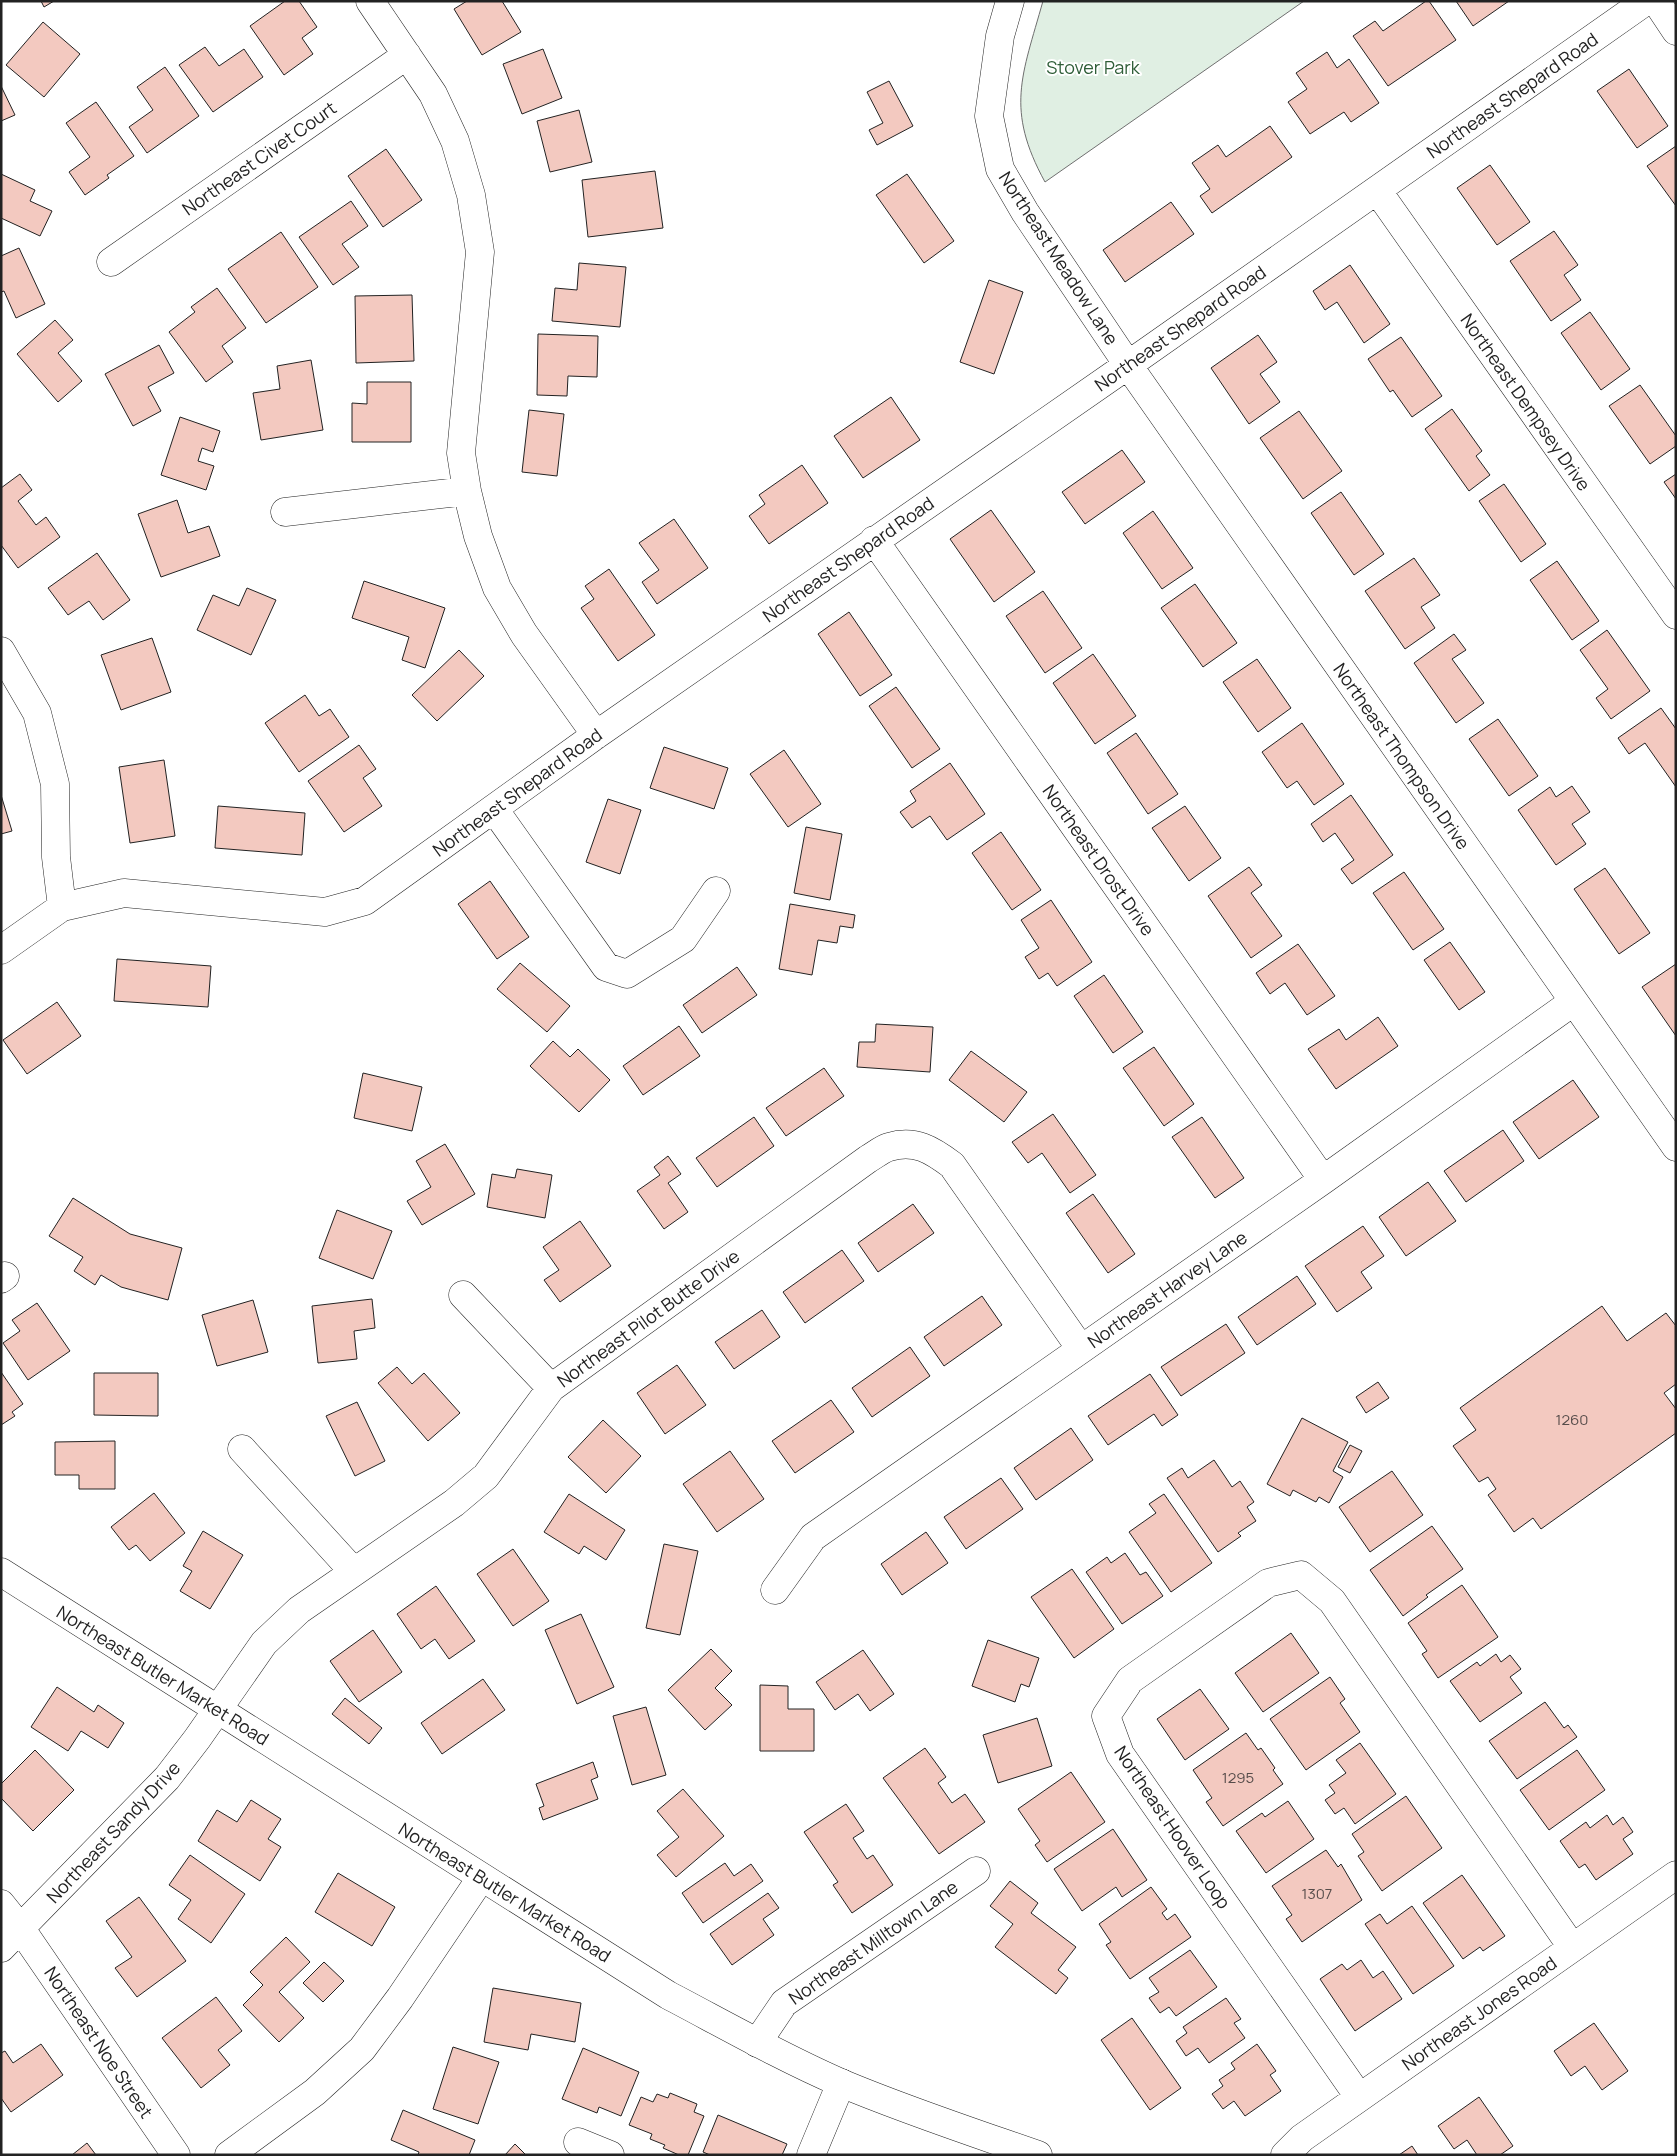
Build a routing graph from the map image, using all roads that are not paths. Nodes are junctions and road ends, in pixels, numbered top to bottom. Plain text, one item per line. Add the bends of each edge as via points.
1 (370, 1) edge
2 (1010, 1) edge
3 (1646, 1) edge
4 (1656, 1) edge
5 (1676, 31) edge
6 (407, 55) junction
7 (1377, 190) junction
8 (111, 262) dead end
9 (1128, 365) junction
10 (467, 491) junction
11 (285, 512) dead end
12 (874, 540) junction
13 (1676, 615) edge
14 (1, 651) edge
15 (596, 735) junction
16 (494, 808) junction
17 (716, 891) dead end
18 (62, 907) junction
19 (1, 950) edge
20 (1572, 1002) junction
21 (1676, 1147) edge
22 (1323, 1180) junction
23 (463, 1296) dead end
24 (1081, 1349) junction
25 (551, 1388) junction
26 (242, 1449) dead end
27 (1, 1572) edge
28 (354, 1572) junction
29 (775, 1590) dead end
30 (217, 1709) junction
31 (976, 1871) dead end
32 (1676, 1876) edge
33 (481, 1878) junction
34 (1, 1904) edge
35 (21, 1929) junction
36 (1572, 1947) junction
37 (1, 1948) edge
38 (757, 2043) junction
39 (841, 2083) junction
40 (1359, 2097) junction
41 (578, 2142) dead end
42 (176, 2155) edge
43 (229, 2155) edge
44 (610, 2155) edge
45 (811, 2155) edge
46 (1038, 2155) edge
47 (1285, 2155) edge

1 - 6 street
2 - 9 street, Northeast Meadow Lane via 1000,36 989,116 1000,169 1025,212
3 - 7 street, Northeast Shepard Road
4 - 5 street
6 - 8 street, Northeast Civet Court
6 - 10 street via 433,94 455,141 471,195 480,252 462,453
7 - 9 street, Northeast Shepard Road
7 - 13 street, Northeast Dempsey Drive
9 - 12 street, Northeast Shepard Road
9 - 20 street, Northeast Thompson Drive
10 - 11 street
10 - 15 street via 478,536 497,588 524,634
12 - 15 street, Northeast Shepard Road
12 - 22 street, Northeast Drost Drive
14 - 18 street via 38,713 55,784 56,857
15 - 16 street, Northeast Shepard Road
16 - 17 street via 606,967 627,974 683,939
16 - 18 street, Northeast Shepard Road via 365,902 325,912 124,893
18 - 19 street, Northeast Shepard Road
20 - 21 street, Northeast Thompson Drive
20 - 22 street, Northeast Harvey Lane
22 - 24 street, Northeast Harvey Lane
23 - 25 street
24 - 25 street, Northeast Pilot Butte Drive via 952,1165 918,1144 889,1147 868,1159
24 - 29 street, Northeast Harvey Lane via 812,1537
25 - 28 street, Northeast Pilot Butte Drive via 486,1476 454,1503
26 - 28 street
27 - 30 street, Northeast Butler Market Road
28 - 30 street, Northeast Pilot Butte Drive via 300,1610 264,1643
30 - 33 street, Northeast Butler Market Road
30 - 35 street, Northeast Sandy Drive via 167,1778
31 - 38 street, Northeast Milltown Lane via 784,2003
32 - 36 street, Northeast Jones Road
33 - 38 street, Northeast Butler Market Road via 668,1995
33 - 43 street via 362,2049 315,2092
34 - 35 street, Northeast Noe Street
35 - 37 street, Northeast Sandy Drive
35 - 42 street, Northeast Noe Street
36 - 40 street, Northeast Jones Road
36 - 40 street, Northeast Hoover Loop via 1332,1601 1301,1575 1268,1583 1130,1680 1106,1716 1120,1754
38 - 39 street, Northeast Butler Market Road
39 - 45 street
39 - 46 street, Northeast Butler Market Road
40 - 47 street, Northeast Jones Road via 1302,2138
41 - 44 street

